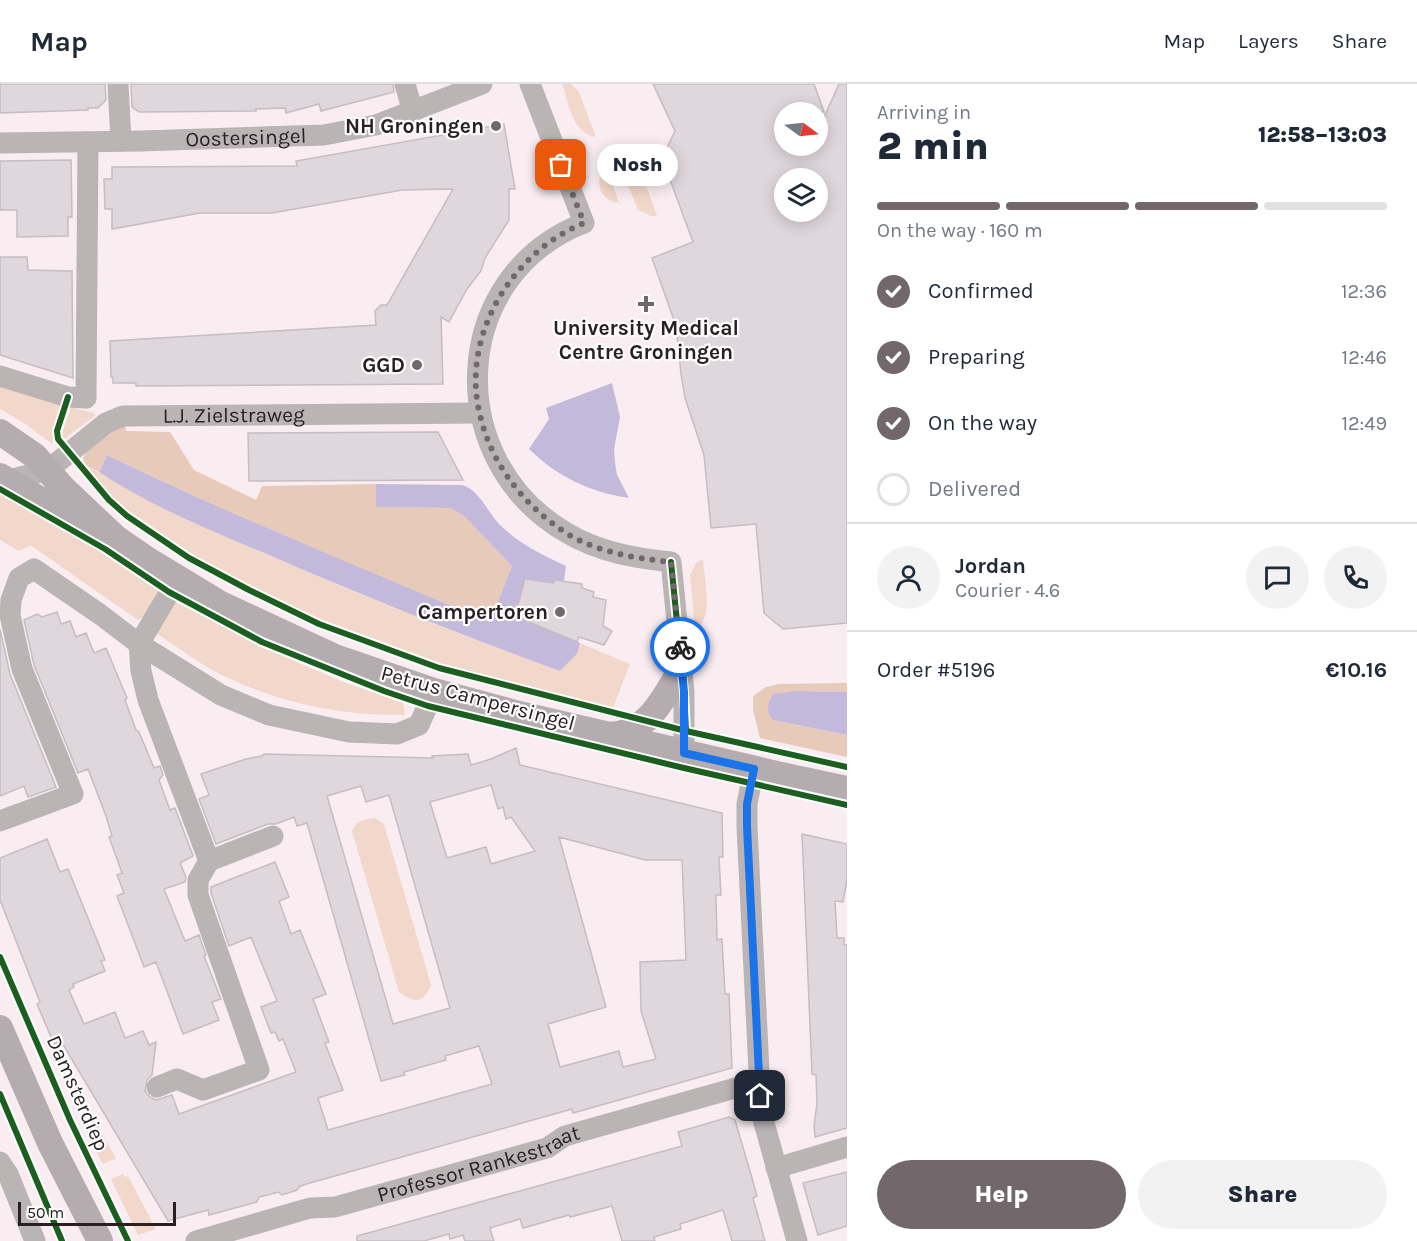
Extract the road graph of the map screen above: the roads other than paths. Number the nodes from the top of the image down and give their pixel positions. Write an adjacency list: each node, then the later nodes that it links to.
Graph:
1 (118, 84): 6 (street)
2 (405, 84): 5 (street)
3 (482, 84): 5 (street, Oostersingel)
4 (530, 84): 11 (street)
5 (413, 112): 6 (street, Oostersingel)
6 (121, 141): 7 (street, Oostersingel)
7 (88, 142): 8 (street, Oostersingel); 10 (street)
8 (0, 143)
9 (0, 376): 10 (street)
10 (86, 398): 12 (street)
11 (479, 413): 12 (street, L.J. Zielstraweg); 19 (street)
12 (114, 418): 14 (street)
13 (0, 432): 14 (main road, Petrus Campersingel)
14 (48, 470): 15 (street); 16 (main road, Petrus Campersingel)
15 (4, 478): 16 (main road, Petrus Campersingel)
16 (116, 538): 17 (main road, Petrus Campersingel)
17 (178, 579): 18 (street); 20 (main road, Petrus Campersingel)
18 (139, 644): 20 (street, Petrus Campersingel); 25 (street, Petrus Campersingel); 27 (street)
19 (682, 668): 21 (main road); 22 (street)
20 (434, 691): 21 (main road, Petrus Campersingel)
21 (608, 735): 22 (main road, Petrus Campersingel)
22 (684, 753): 23 (main road, Petrus Campersingel)
23 (754, 769): 24 (main road, Petrus Campersingel); 30 (street)
24 (847, 789)
25 (0, 821)
26 (273, 836): 27 (street)
27 (209, 861): 31 (street)
28 (0, 1028): 37 (main road)
29 (0, 1063): 36 (main road)
30 (760, 1081): 34 (street); 38 (street, Professor Rankestraat)
31 (157, 1087)
32 (847, 1147): 34 (street)
33 (0, 1162): 35 (street)
34 (776, 1168): 39 (street)
35 (35, 1241)
36 (80, 1241)
37 (100, 1241)
38 (196, 1241)
39 (797, 1241)

